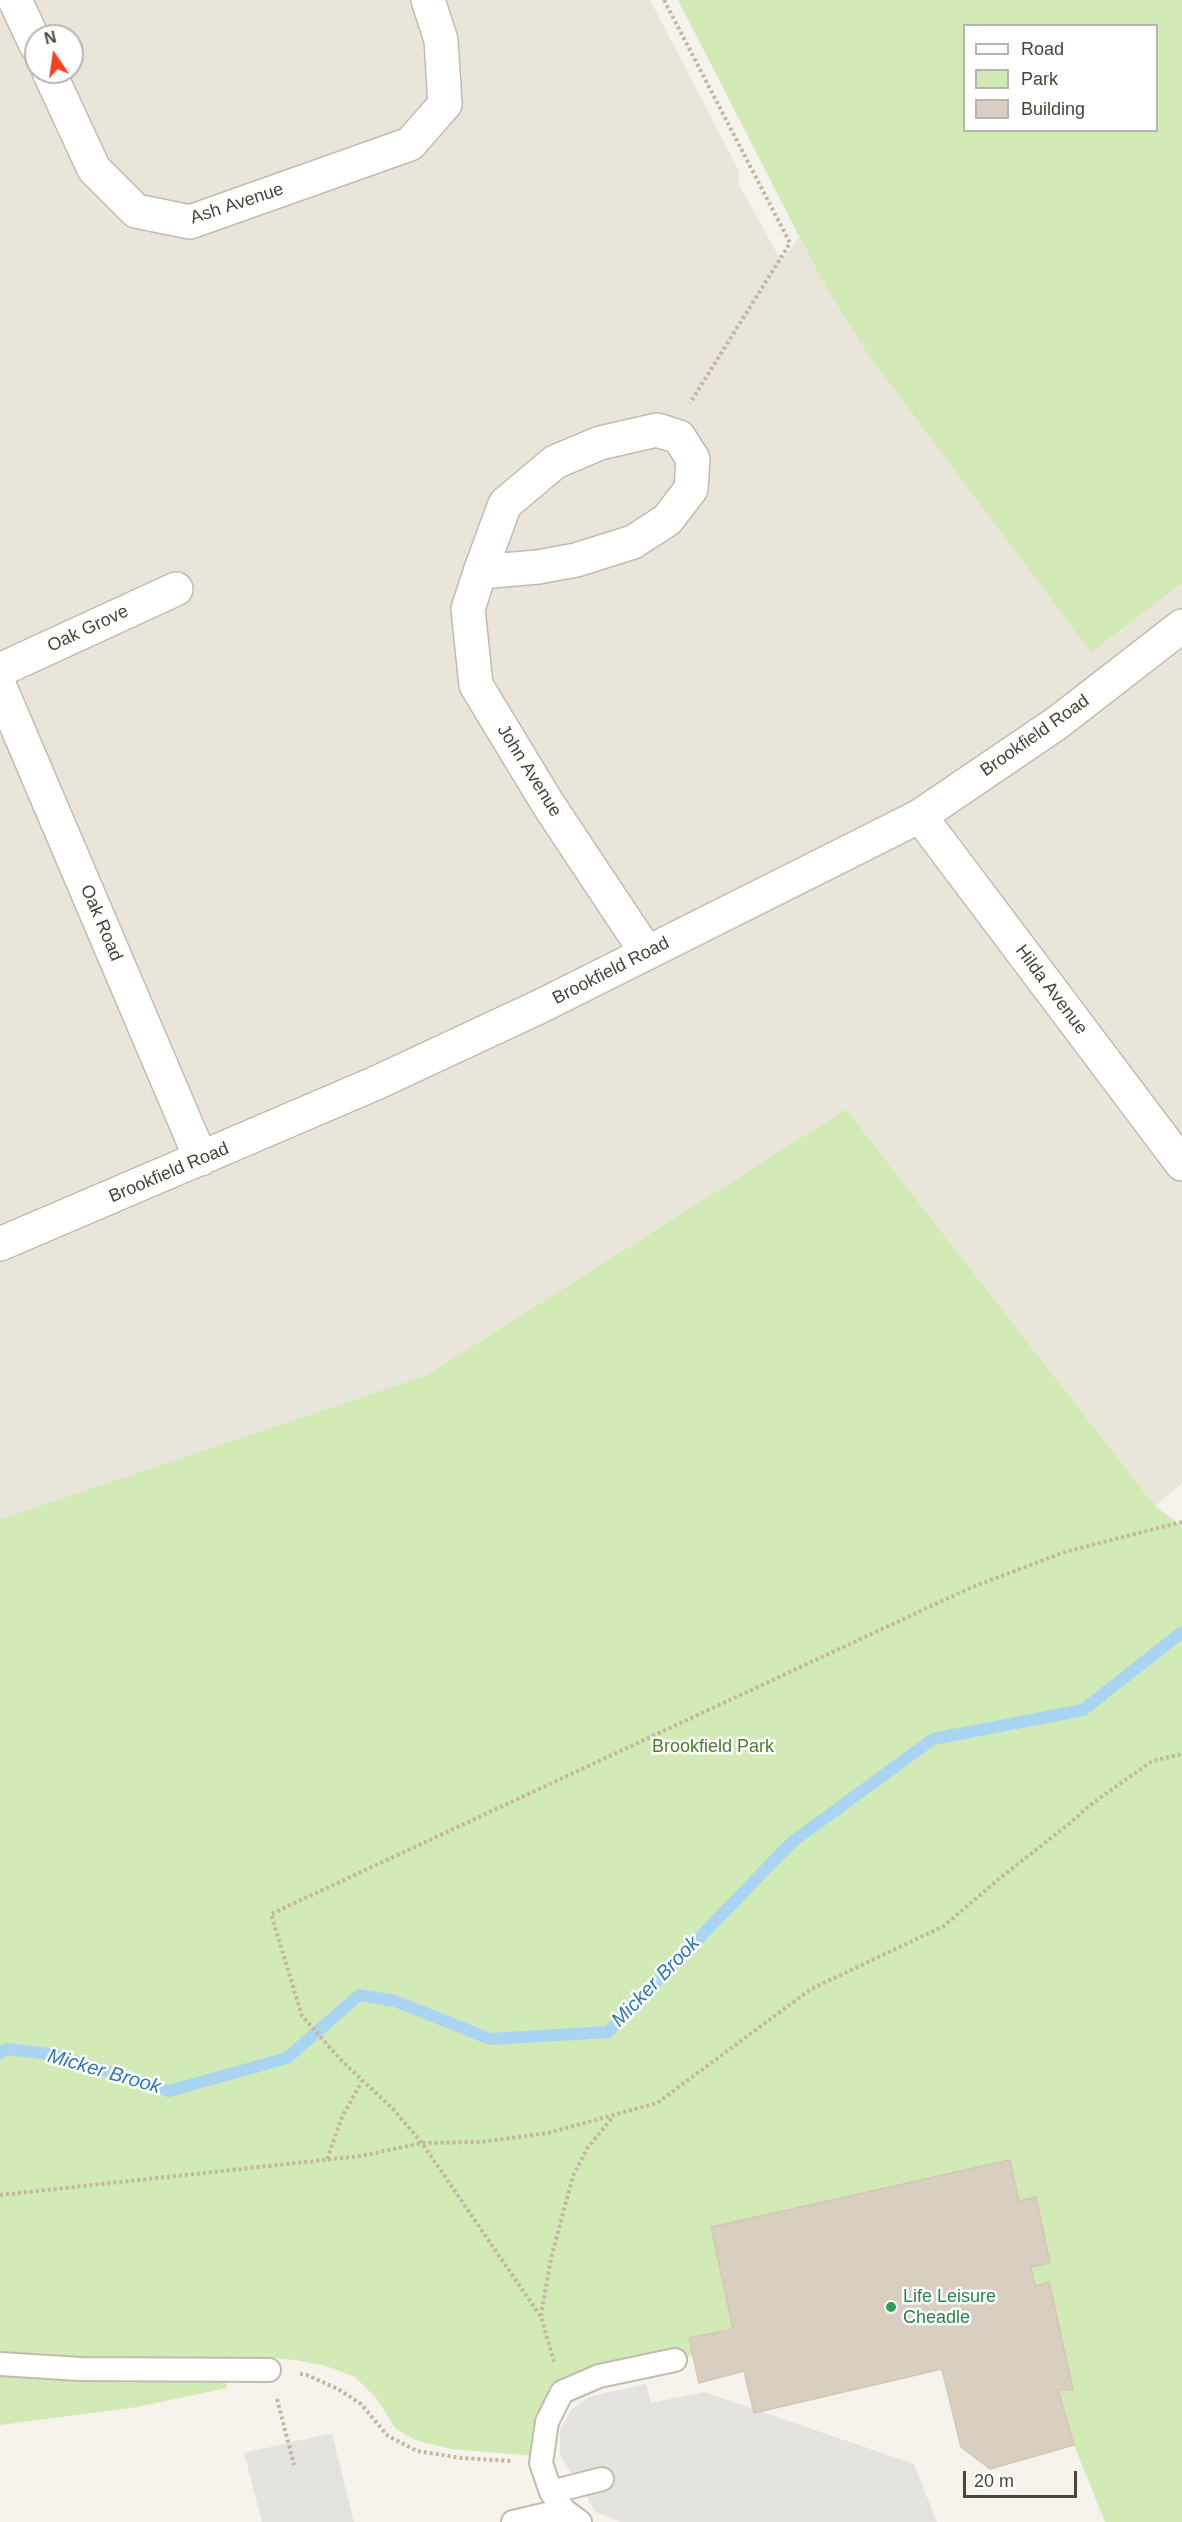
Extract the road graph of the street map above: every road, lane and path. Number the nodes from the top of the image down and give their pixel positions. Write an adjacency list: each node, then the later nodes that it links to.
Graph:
1 (15, 0): 4 (street)
2 (428, 0): 5 (street, Ash Avenue)
3 (664, 0): 6 (path)
4 (26, 24)
5 (55, 84)
6 (670, 434): 7 (street, John Avenue); 7 (street)
7 (480, 572): 13 (street, John Avenue)
8 (176, 589): 10 (street, Oak Grove)
9 (1182, 626): 12 (street, Brookfield Road)
10 (0, 670)
11 (0, 687): 14 (street, Oak Road)
12 (920, 816): 13 (street, Brookfield Road); 15 (street, Hilda Avenue)
13 (647, 953): 14 (street, Brookfield Road)
14 (201, 1160): 16 (street, Brookfield Road)
15 (1182, 1164)
16 (0, 1244)
17 (1182, 1522): 19 (path)
18 (1182, 1754): 20 (path)
19 (362, 2081): 21 (path); 22 (path)
20 (613, 2117): 21 (path); 24 (path)
21 (422, 2143): 22 (path); 24 (path)
22 (327, 2159): 23 (path)
23 (0, 2195)
24 (541, 2317): 28 (path)
25 (675, 2360): 28 (lane)
26 (0, 2364): 27 (lane)
27 (269, 2370): 29 (path); 30 (path)
28 (562, 2391): 29 (lane)
29 (541, 2463): 32 (lane)
30 (294, 2465)
31 (602, 2479): 32 (lane)
32 (565, 2508): 33 (lane)
33 (513, 2522)

